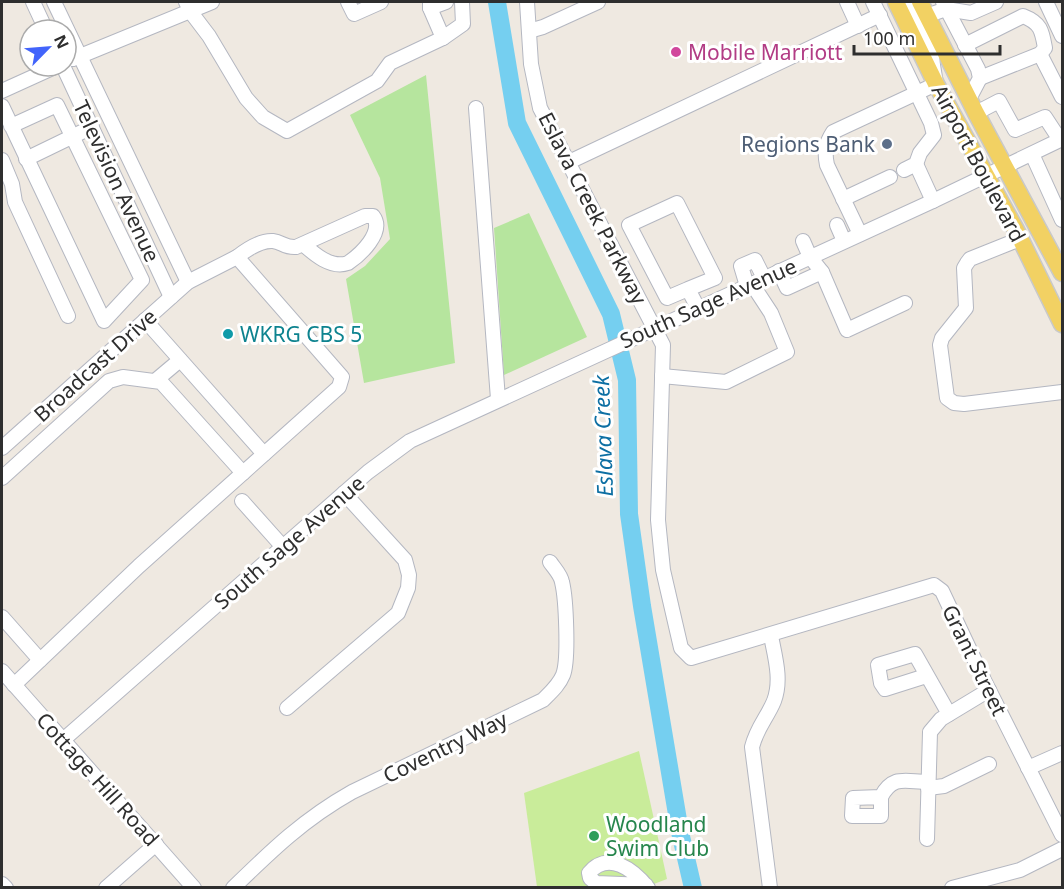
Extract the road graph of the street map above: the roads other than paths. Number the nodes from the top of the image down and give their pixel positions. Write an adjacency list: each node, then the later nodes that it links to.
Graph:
1 (33, 2): 21 (street)
2 (54, 2): 28 (street, Television Avenue)
3 (213, 2): 18 (street)
4 (348, 2): 5 (street)
5 (381, 2)
6 (446, 2): 16 (street)
7 (462, 2): 25 (street)
8 (527, 2): 23 (street, Eslava Creek Parkway)
9 (598, 2): 23 (street)
10 (847, 2): 22 (street)
11 (873, 2): 20 (street)
12 (896, 2): 32 (main road, Airport Boulevard)
13 (908, 2): 19 (street)
14 (996, 2): 17 (street)
15 (1046, 2): 24 (street)
16 (430, 5): 25 (street)
17 (944, 5): 19 (street); 26 (street)
18 (188, 6): 25 (street); 28 (street)
19 (921, 12): 32 (street); 37 (main road, Airport Boulevard)
20 (880, 15): 22 (street); 34 (street)
21 (40, 18)
22 (858, 26): 46 (street)
23 (529, 31): 46 (street, Eslava Creek Parkway)
24 (1062, 36)
25 (442, 38)
26 (965, 45): 27 (street); 31 (street)
27 (1040, 54): 31 (street); 35 (street)
28 (80, 56): 50 (street, Television Avenue)
29 (31, 78): 33 (street)
30 (69, 78): 40 (street, Television Avenue)
31 (980, 78): 37 (street)
32 (936, 84): 34 (street); 48 (main road, Airport Boulevard)
33 (2, 91)
34 (917, 94): 51 (street); 52 (street)
35 (1062, 97)
36 (2, 106): 39 (street)
37 (972, 106): 42 (street); 47 (main road, Airport Boulevard)
38 (476, 108): 84 (street)
39 (11, 126): 41 (street); 44 (street)
40 (92, 127): 41 (street); 53 (street, Television Avenue)
41 (72, 136): 44 (street); 44 (street)
42 (1061, 140): 43 (street, South Sage Avenue)
43 (1032, 154): 47 (street, South Sage Avenue); 54 (street)
44 (26, 159)
45 (2, 160): 74 (street)
46 (569, 162): 58 (street, Eslava Creek Parkway)
47 (1004, 167): 48 (street, South Sage Avenue); 67 (main road, Airport Boulevard)
48 (985, 176): 52 (street, South Sage Avenue); 59 (main road, Airport Boulevard)
49 (890, 177): 51 (street)
50 (146, 195): 53 (street); 68 (street, Television Avenue)
51 (843, 199): 57 (street)
52 (933, 201): 57 (street, South Sage Avenue)
53 (128, 204): 71 (street, Television Avenue)
54 (1062, 220)
55 (629, 225): 58 (street); 70 (street); 70 (street)
56 (837, 225): 61 (street)
57 (860, 234): 61 (street, South Sage Avenue)
58 (607, 235): 77 (street, Eslava Creek Parkway)
59 (1020, 239): 76 (main road, Airport Boulevard); 83 (street)
60 (803, 241): 64 (street)
61 (844, 241): 64 (street, South Sage Avenue)
62 (303, 244): 62 (street); 63 (street, Broadcast Drive)
63 (237, 257): 68 (street, Broadcast Drive); 86 (street)
64 (810, 257): 65 (street, South Sage Avenue); 66 (street)
65 (779, 271): 66 (street); 69 (street, South Sage Avenue)
66 (822, 272): 72 (street)
67 (1062, 273)
68 (188, 282): 71 (street, Broadcast Drive)
69 (754, 283): 73 (street, South Sage Avenue); 80 (street)
70 (688, 289): 73 (street)
71 (171, 297): 75 (street, Broadcast Drive)
72 (905, 303)
73 (698, 308): 77 (street, South Sage Avenue)
74 (68, 316)
75 (145, 320): 78 (street, Broadcast Drive); 79 (street)
76 (1062, 324)
77 (654, 328): 80 (street, Eslava Creek Parkway); 84 (street, South Sage Avenue)
78 (102, 359): 81 (street); 85 (street, Broadcast Drive)
79 (180, 360): 82 (street); 86 (street)
80 (662, 376): 95 (street, Eslava Creek Parkway)
81 (117, 378): 82 (street); 88 (street)
82 (155, 381): 87 (street)
83 (1062, 392)
84 (498, 399): 89 (street, South Sage Avenue)
85 (2, 448)
86 (264, 454): 87 (street)
87 (243, 473): 96 (street)
88 (2, 478)
89 (344, 493): 91 (street, South Sage Avenue); 101 (street)
90 (242, 501): 91 (street)
91 (283, 547): 103 (street, South Sage Avenue)
92 (550, 562): 117 (street, Coventry Way)
93 (2, 617): 96 (street)
94 (771, 636): 95 (street, Grant Street); 100 (street, Grant Street); 118 (street)
95 (691, 658)
96 (40, 660): 99 (street)
97 (2, 671): 99 (street, Cottage Hill Road)
98 (926, 676): 102 (street)
99 (14, 685): 103 (street, Cottage Hill Road)
100 (989, 690): 102 (street); 106 (street, Grant Street)
101 (287, 708)
102 (949, 714): 107 (street)
103 (63, 740): 111 (street, Cottage Hill Road)
104 (1062, 753): 106 (street)
105 (989, 764): 107 (street)
106 (1029, 768): 109 (street, Grant Street)
107 (928, 785): 108 (street); 110 (street)
108 (881, 796)
109 (1062, 836)
110 (927, 839)
111 (156, 844): 115 (street); 116 (street, Cottage Hill Road)
112 (1062, 849): 119 (street)
113 (2, 884): 114 (street)
114 (6, 888)
115 (106, 888)
116 (194, 888)
117 (233, 888)
118 (770, 888)
119 (952, 888)

